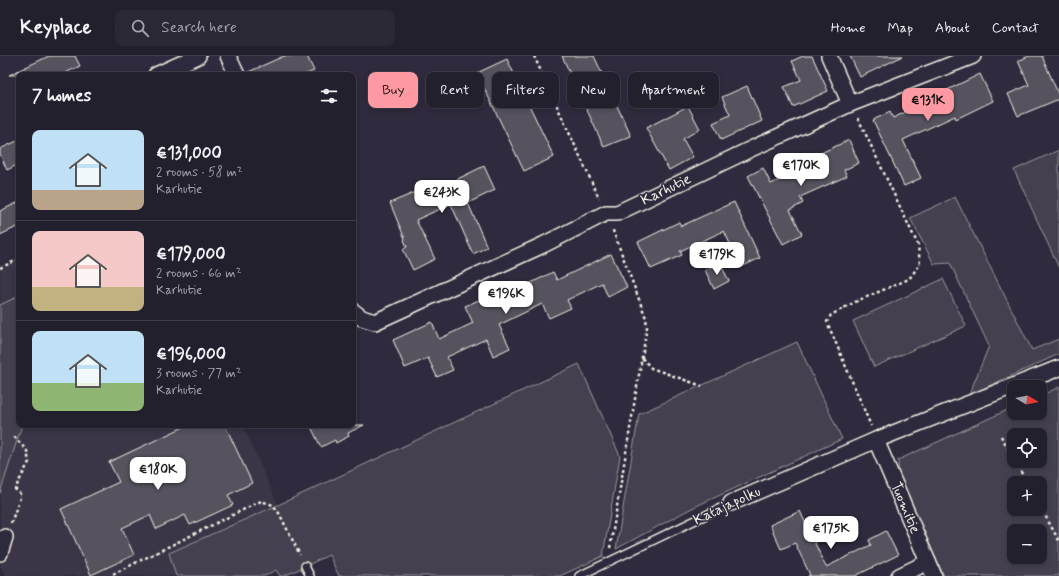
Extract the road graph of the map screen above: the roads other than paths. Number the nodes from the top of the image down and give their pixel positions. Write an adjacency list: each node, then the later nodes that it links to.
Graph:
1 (198, 56): 5 (street)
2 (228, 56): 6 (street)
3 (829, 56): 7 (street)
4 (973, 56): 7 (street, Karhutie)
5 (163, 72)
6 (236, 72)
7 (850, 104): 8 (street, Karhutie)
8 (357, 315)
9 (1059, 368): 10 (street, Katajapolku)
10 (876, 440): 11 (street, Katajapolku); 14 (street, Tuomitie)
11 (731, 503): 17 (lane, Katajapolku)
12 (6, 537): 13 (street)
13 (0, 553)
14 (928, 562): 18 (street); 19 (street, Tuomitie)
15 (305, 566): 16 (lane)
16 (310, 576)
17 (578, 576)
18 (899, 576)
19 (934, 576)

